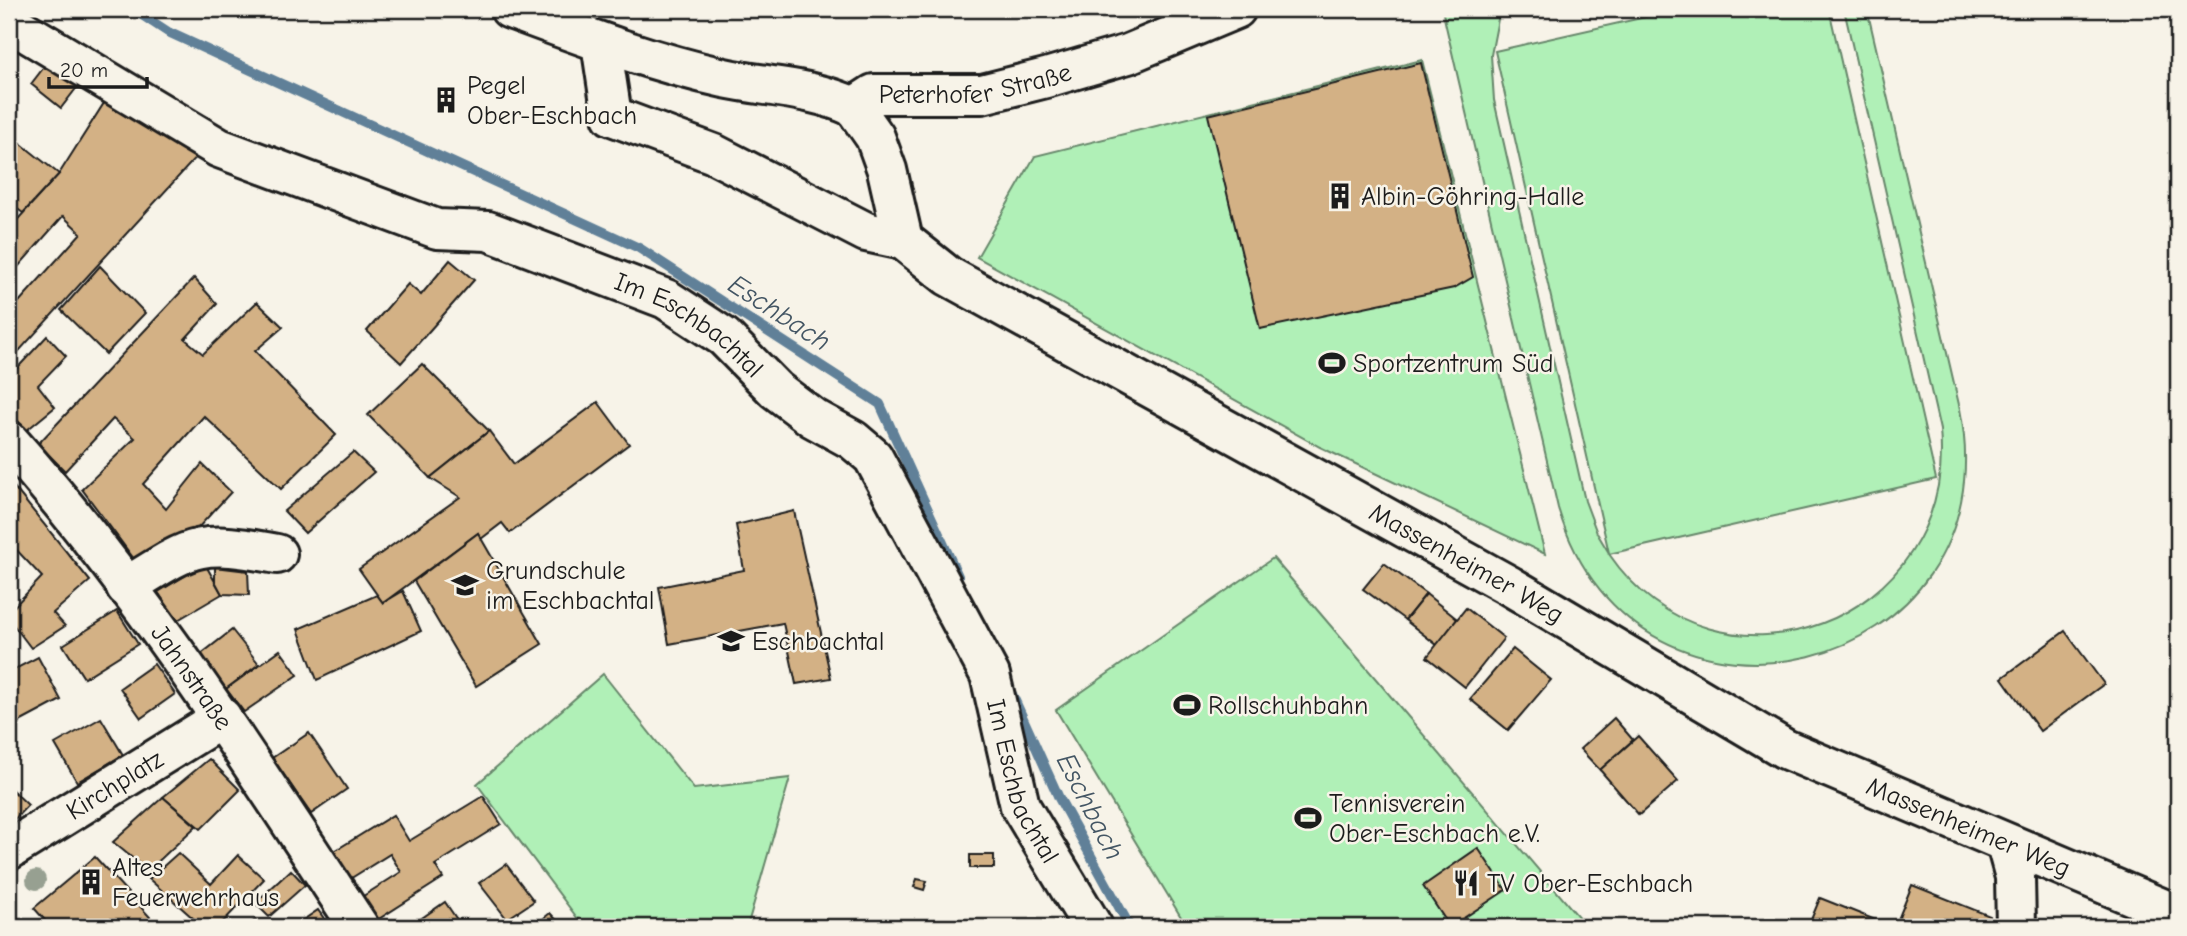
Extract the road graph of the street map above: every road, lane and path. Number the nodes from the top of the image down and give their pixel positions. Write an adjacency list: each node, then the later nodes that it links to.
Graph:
1 (510, 9): 4 (street, Peterhofer Straße)
2 (1236, 9): 5 (street, Peterhofer Straße)
3 (9, 22): 15 (street, Im Eschbachtal)
4 (601, 43): 5 (street, Peterhofer Straße); 6 (street)
5 (854, 107): 6 (street)
6 (903, 240): 11 (street, Massenheimer Weg)
7 (9, 441): 9 (street, Jahnstraße)
8 (277, 554): 9 (street)
9 (125, 587): 10 (street, Jahnstraße)
10 (222, 718): 12 (street, Kirchplatz); 14 (street, Jahnstraße)
11 (2006, 844): 13 (street, Massenheimer Weg); 16 (street)
12 (9, 850)
13 (2178, 915)
14 (359, 927)
15 (1093, 927)
16 (2016, 927)

